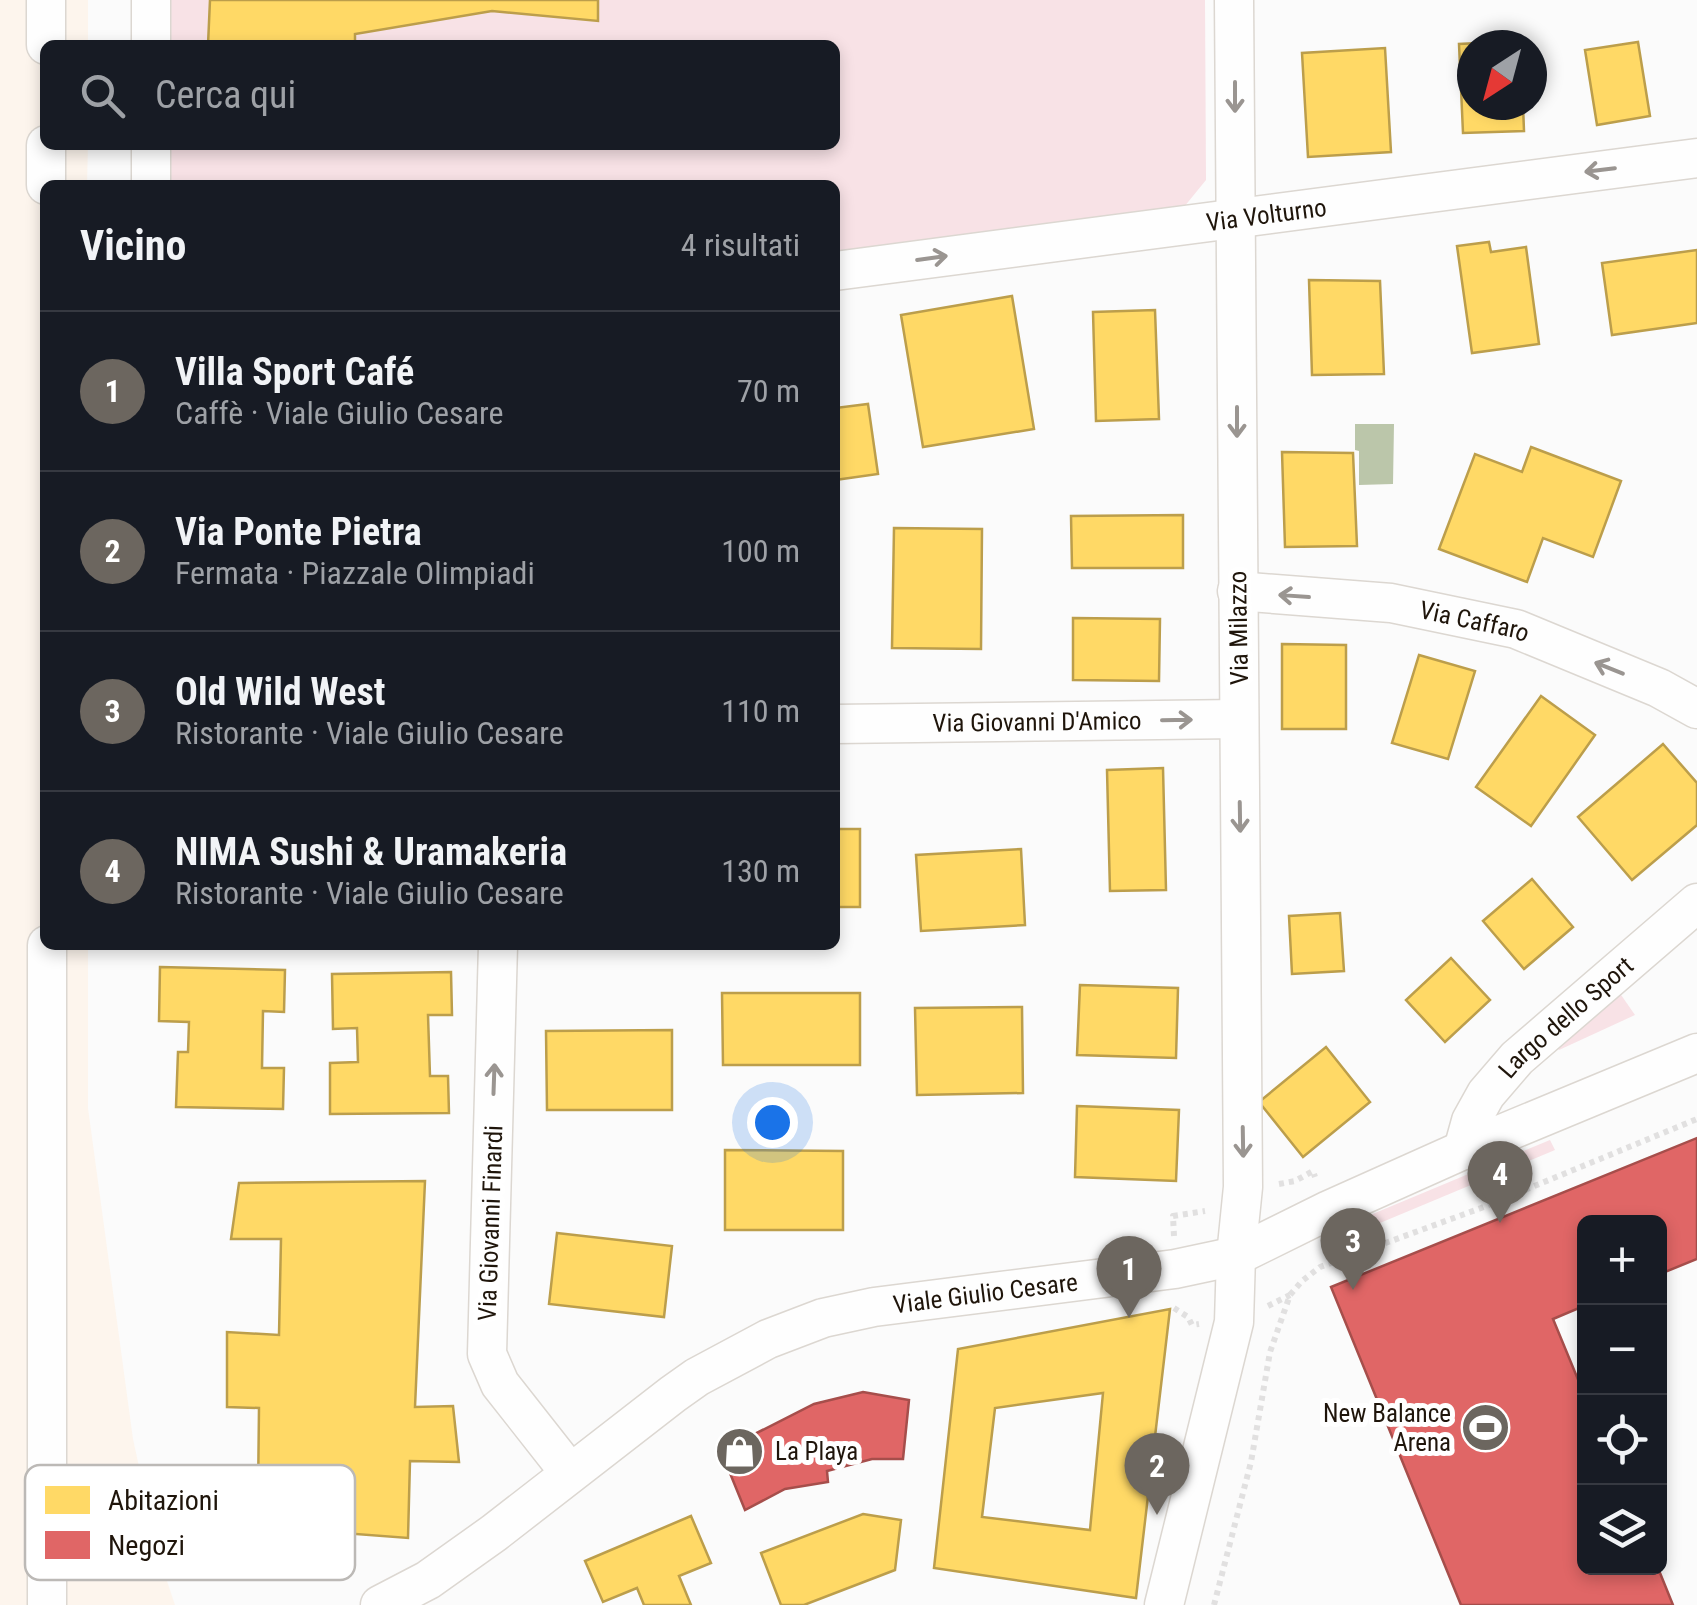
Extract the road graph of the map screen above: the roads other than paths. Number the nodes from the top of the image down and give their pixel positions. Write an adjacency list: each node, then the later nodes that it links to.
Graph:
1 (46, 0): 4 (street)
2 (152, 0): 5 (street)
3 (1234, 0): 11 (street, Via Milazzo, one-way to 11)
4 (46, 40)
5 (151, 40)
6 (46, 150): 9 (street)
7 (151, 150): 10 (street)
8 (1697, 158): 11 (street, Via Volturno, one-way to 11)
9 (46, 180)
10 (151, 180)
11 (1236, 217): 12 (street, Via Volturno, one-way to 11); 13 (street, Via Milazzo, one-way to 13)
12 (840, 270)
13 (1238, 592): 14 (street, Via Caffaro, one-way to 13); 15 (street, Via Milazzo)
14 (1697, 708)
15 (1239, 719): 16 (street, Via Giovanni D'Amico, one-way to 15); 22 (street, Via Milazzo, one-way to 22)
16 (840, 724)
17 (1697, 902): 21 (street, Largo dello Sport)
18 (47, 950): 23 (street)
19 (498, 950): 24 (street, Via Giovanni Finardi, one-way to 19)
20 (1697, 1053): 21 (street, Viale Giulio Cesare)
21 (1463, 1150): 22 (street, Viale Giulio Cesare)
22 (1236, 1256): 24 (street, Viale Giulio Cesare); 26 (street, Via Milazzo)
23 (47, 1465)
24 (570, 1474): 25 (street, Viale Giulio Cesare)
25 (380, 1605)
26 (1164, 1605)

